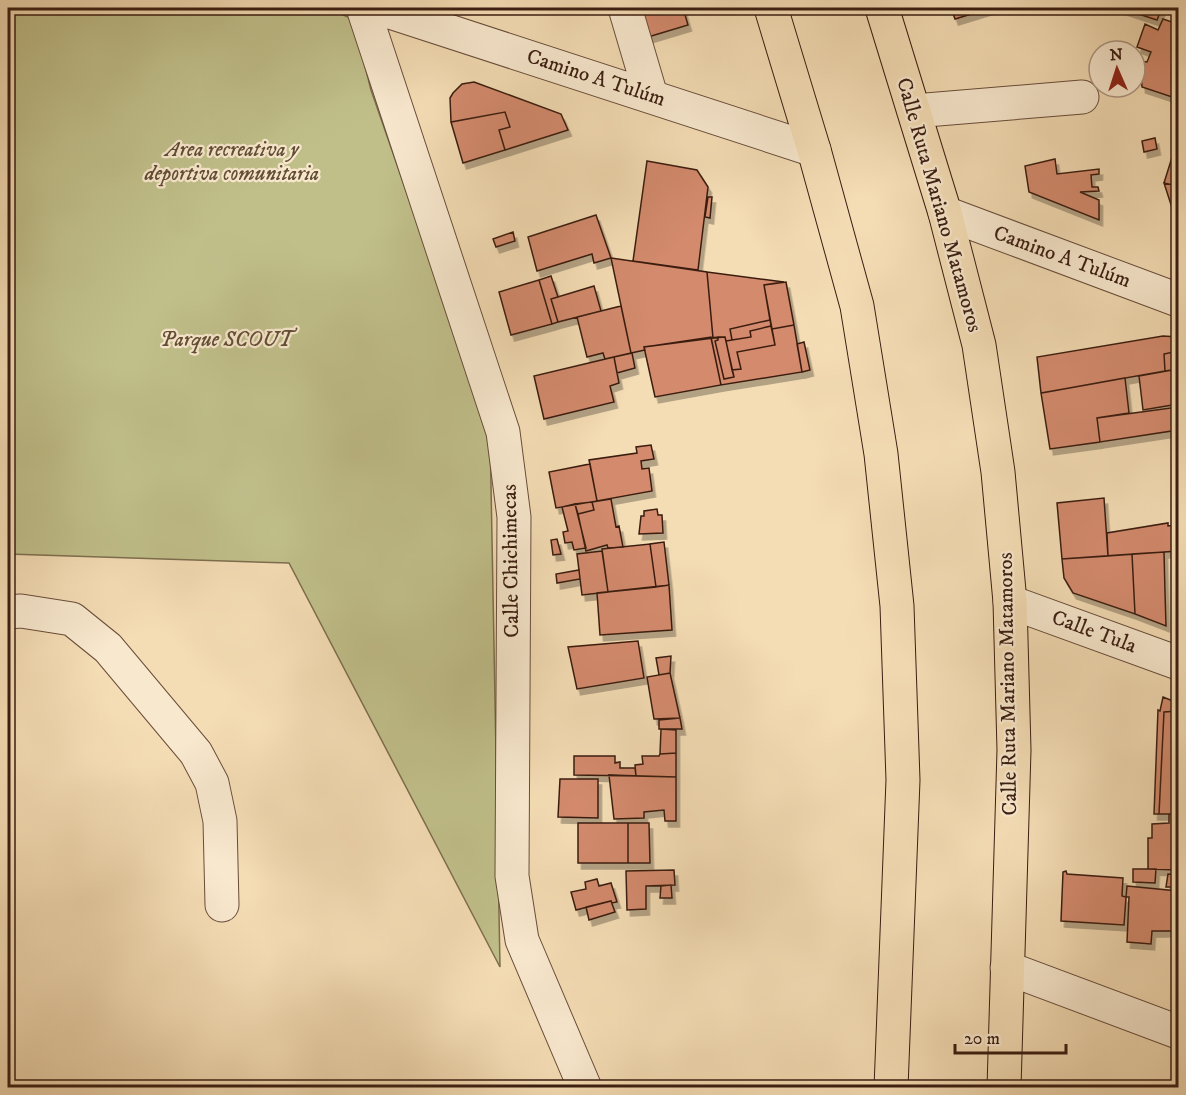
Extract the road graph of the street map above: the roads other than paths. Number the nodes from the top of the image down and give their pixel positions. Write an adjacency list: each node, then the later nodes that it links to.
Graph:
1 (363, 8): 19 (street, Calle Chichimecas)
2 (378, 8): 6 (street, Camino A Tulúm)
3 (625, 8): 7 (street)
4 (771, 8): 10 (main road)
5 (882, 8): 9 (main road, Calle Ruta Mariano Matamoros)
6 (435, 16): 7 (street, Camino A Tulúm)
7 (651, 96): 10 (street, Camino A Tulúm)
8 (1082, 97): 9 (street)
9 (914, 111): 11 (main road, Calle Ruta Mariano Matamoros)
10 (814, 150): 20 (main road)
11 (945, 213): 12 (street, Camino A Tulúm); 13 (main road, Calle Ruta Mariano Matamoros)
12 (1179, 300)
13 (1010, 602): 15 (street, Calle Tula); 17 (main road, Calle Ruta Mariano Matamoros)
14 (8, 612): 16 (street)
15 (1179, 663)
16 (222, 904)
17 (1007, 968): 18 (street); 21 (main road, Calle Ruta Mariano Matamoros)
18 (1179, 1032)
19 (585, 1088)
20 (891, 1088)
21 (1004, 1088)

